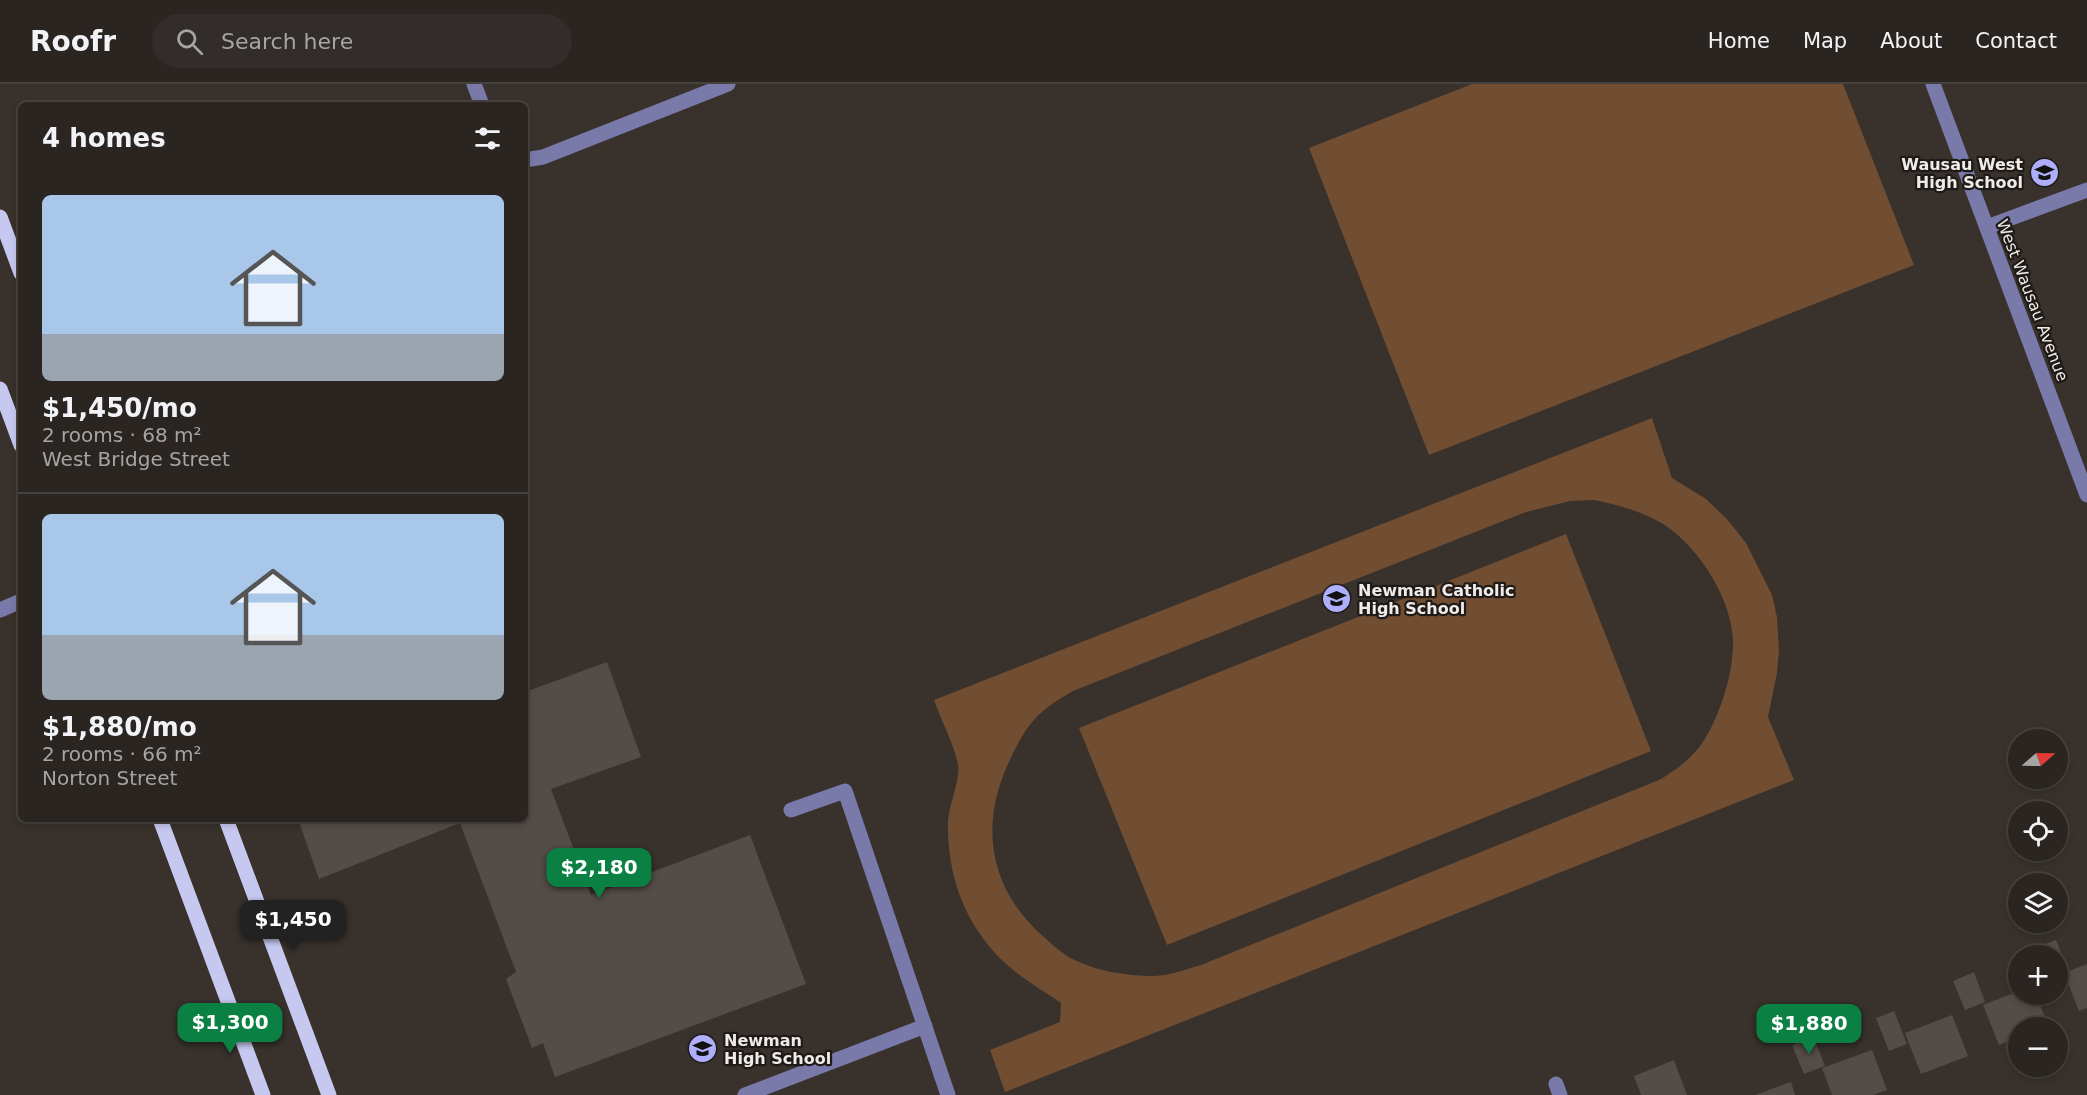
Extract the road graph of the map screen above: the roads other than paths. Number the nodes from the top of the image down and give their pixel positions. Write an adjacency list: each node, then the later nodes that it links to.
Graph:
1 (474, 84): 4 (street)
2 (728, 84): 5 (street)
3 (1933, 84): 8 (street, West Wausau Avenue)
4 (481, 102)
5 (528, 160)
6 (2087, 190): 8 (street)
7 (0, 217): 9 (main road)
8 (1987, 227): 12 (street, West Wausau Avenue)
9 (18, 265)
10 (0, 389): 11 (main road)
11 (18, 437)
12 (2087, 495)
13 (18, 602): 14 (street)
14 (0, 610)
15 (791, 810): 18 (street)
16 (161, 822): 20 (main road)
17 (227, 822): 21 (main road)
18 (925, 1026): 19 (street); 22 (street)
19 (942, 1093)
20 (262, 1095)
21 (328, 1095)
22 (745, 1095)

